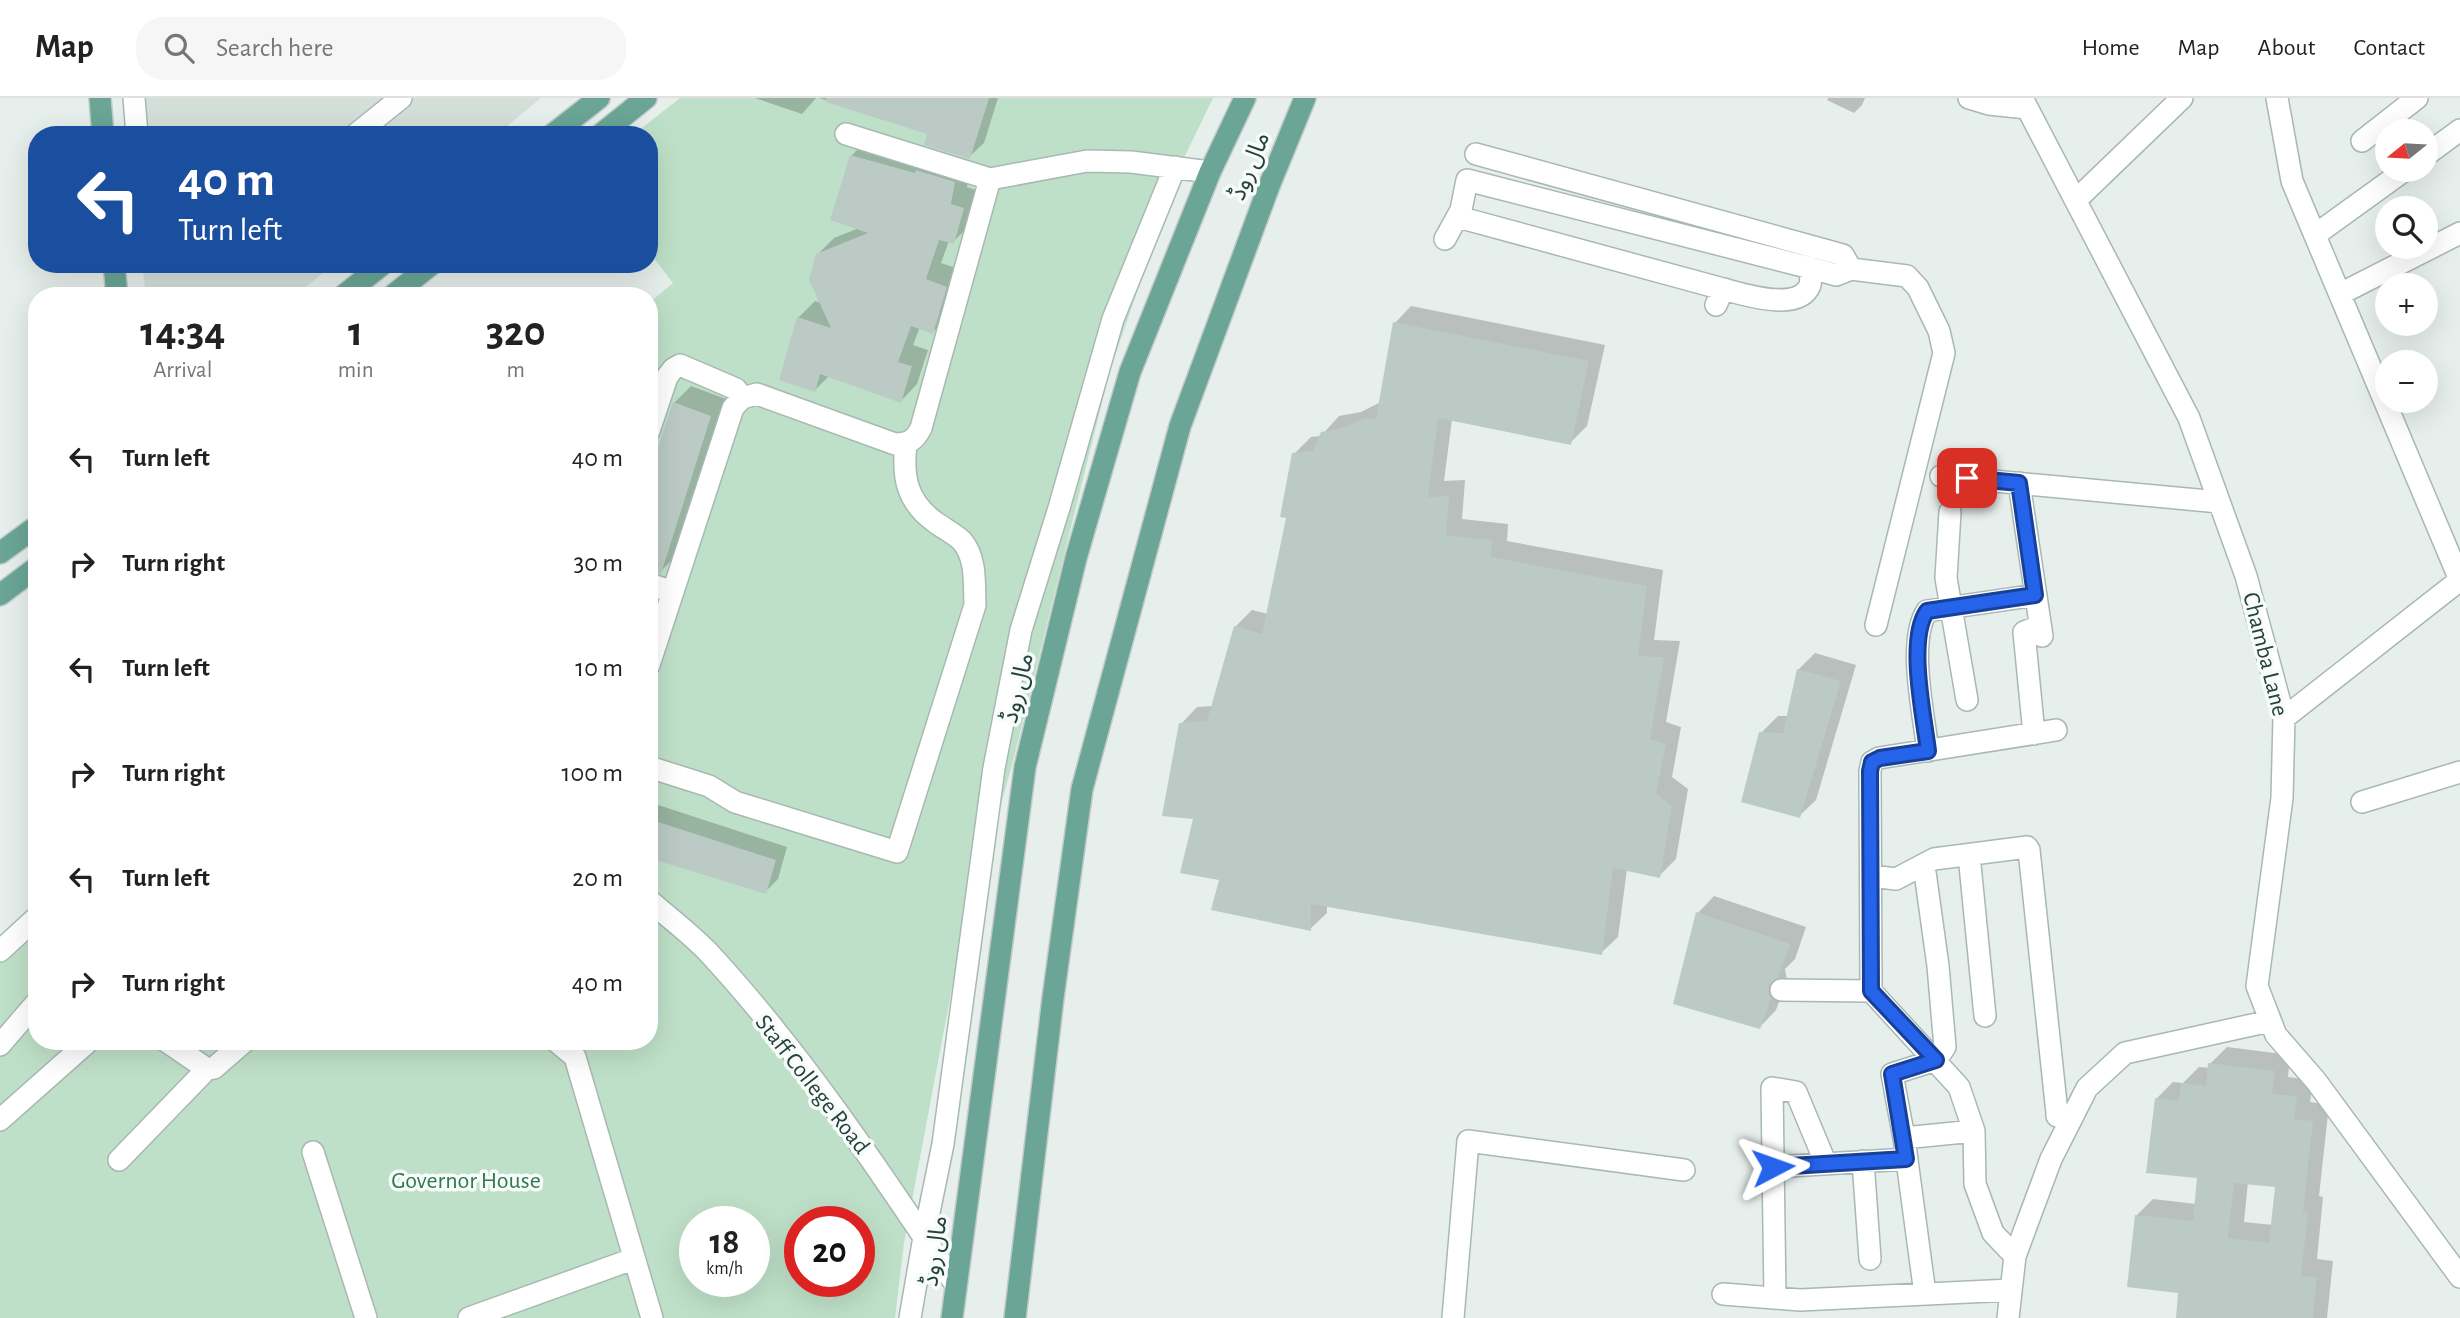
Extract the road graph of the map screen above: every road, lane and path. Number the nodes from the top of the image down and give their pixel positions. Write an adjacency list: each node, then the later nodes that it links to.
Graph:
1 (100, 98): 13 (main road)
2 (134, 98): 14 (street)
3 (401, 98): 15 (street)
4 (600, 98): 16 (main road)
5 (646, 98): 17 (main road)
6 (1245, 98): 24 (main road, مال روڈ)
7 (1305, 98): 109 (main road, مال روڈ)
8 (1969, 98): 12 (street)
9 (2182, 98): 27 (street)
10 (2277, 98): 30 (street)
11 (2417, 98): 20 (street)
12 (2025, 103): 27 (street, Chamba Lane)
13 (102, 126)
14 (136, 126)
15 (366, 126)
16 (564, 126)
17 (611, 126)
18 (2460, 130): 21 (street)
19 (846, 134): 25 (street)
20 (2362, 141)
21 (2438, 146)
22 (1476, 154): 33 (street)
23 (1175, 167): 24 (street); 25 (street); 93 (street)
24 (1210, 172): 98 (main road, مال روڈ)
25 (990, 179): 41 (street)
26 (2388, 182): 30 (street)
27 (2076, 200): 44 (street, Chamba Lane)
28 (1458, 217): 31 (street); 32 (street); 32 (street)
29 (2460, 233): 38 (street)
30 (2315, 235): 38 (street)
31 (1445, 239)
32 (1811, 268): 33 (street)
33 (1851, 269): 55 (street)
34 (371, 273): 36 (main road)
35 (421, 273): 37 (main road)
36 (354, 287)
37 (403, 287)
38 (2340, 294): 49 (street)
39 (743, 398): 40 (street); 41 (street); 51 (street)
40 (658, 404)
41 (906, 444): 62 (street)
42 (1941, 476): 43 (street)
43 (2019, 483): 44 (street); 52 (street)
44 (2219, 502): 58 (street, Chamba Lane)
45 (1950, 512): 54 (street)
46 (28, 533): 47 (main road)
47 (0, 553)
48 (28, 574): 53 (main road)
49 (2460, 580): 58 (street)
50 (658, 587): 51 (street)
51 (673, 592): 56 (street)
52 (2035, 595): 54 (street); 60 (street)
53 (0, 596)
54 (1952, 607): 57 (street); 61 (street)
55 (1876, 625)
56 (658, 638)
57 (1967, 701)
58 (2284, 718): 75 (street, Chamba Lane)
59 (2056, 730): 60 (street)
60 (2034, 734): 61 (street)
61 (1928, 751): 67 (street)
62 (658, 770)
63 (2460, 772): 64 (street)
64 (2362, 802)
65 (1969, 855): 66 (street); 74 (street); 84 (street)
66 (1924, 865): 67 (street); 81 (street)
67 (1871, 876): 72 (street)
68 (658, 908): 93 (street, Staff College Road)
69 (28, 925): 70 (street)
70 (0, 951)
71 (1781, 990): 72 (street)
72 (1871, 991): 81 (street)
73 (28, 1012): 76 (street)
74 (1985, 1016)
75 (2270, 1021): 84 (street); 97 (street, Chamba Lane)
76 (0, 1045)
77 (79, 1050): 83 (street)
78 (179, 1050): 82 (street)
79 (235, 1050): 82 (street)
80 (567, 1050): 95 (street)
81 (1936, 1060): 85 (street); 86 (street)
82 (206, 1069): 88 (street)
83 (0, 1120)
84 (2071, 1120): 94 (street)
85 (1974, 1130): 86 (street); 94 (street)
86 (1905, 1148): 89 (street); 101 (street)
87 (313, 1152): 104 (street)
88 (118, 1160)
89 (1863, 1161): 90 (street); 96 (street)
90 (1826, 1164): 91 (street); 91 (street)
91 (1773, 1167): 102 (street)
92 (1684, 1170): 110 (street)
93 (924, 1237): 98 (street, Staff College Road); 107 (street)
94 (2015, 1256): 99 (street)
95 (633, 1259): 105 (street); 106 (street)
96 (1870, 1259)
97 (2460, 1277)
98 (956, 1285): 108 (main road, مال روڈ)
99 (2011, 1290): 101 (street); 111 (street)
100 (1723, 1294): 102 (street)
101 (1925, 1294): 103 (street)
102 (1775, 1298): 103 (street)
103 (1859, 1308)
104 (366, 1318)
105 (469, 1318)
106 (652, 1318)
107 (910, 1318)
108 (952, 1318)
109 (1015, 1318)
110 (1454, 1318)
111 (2008, 1318)

